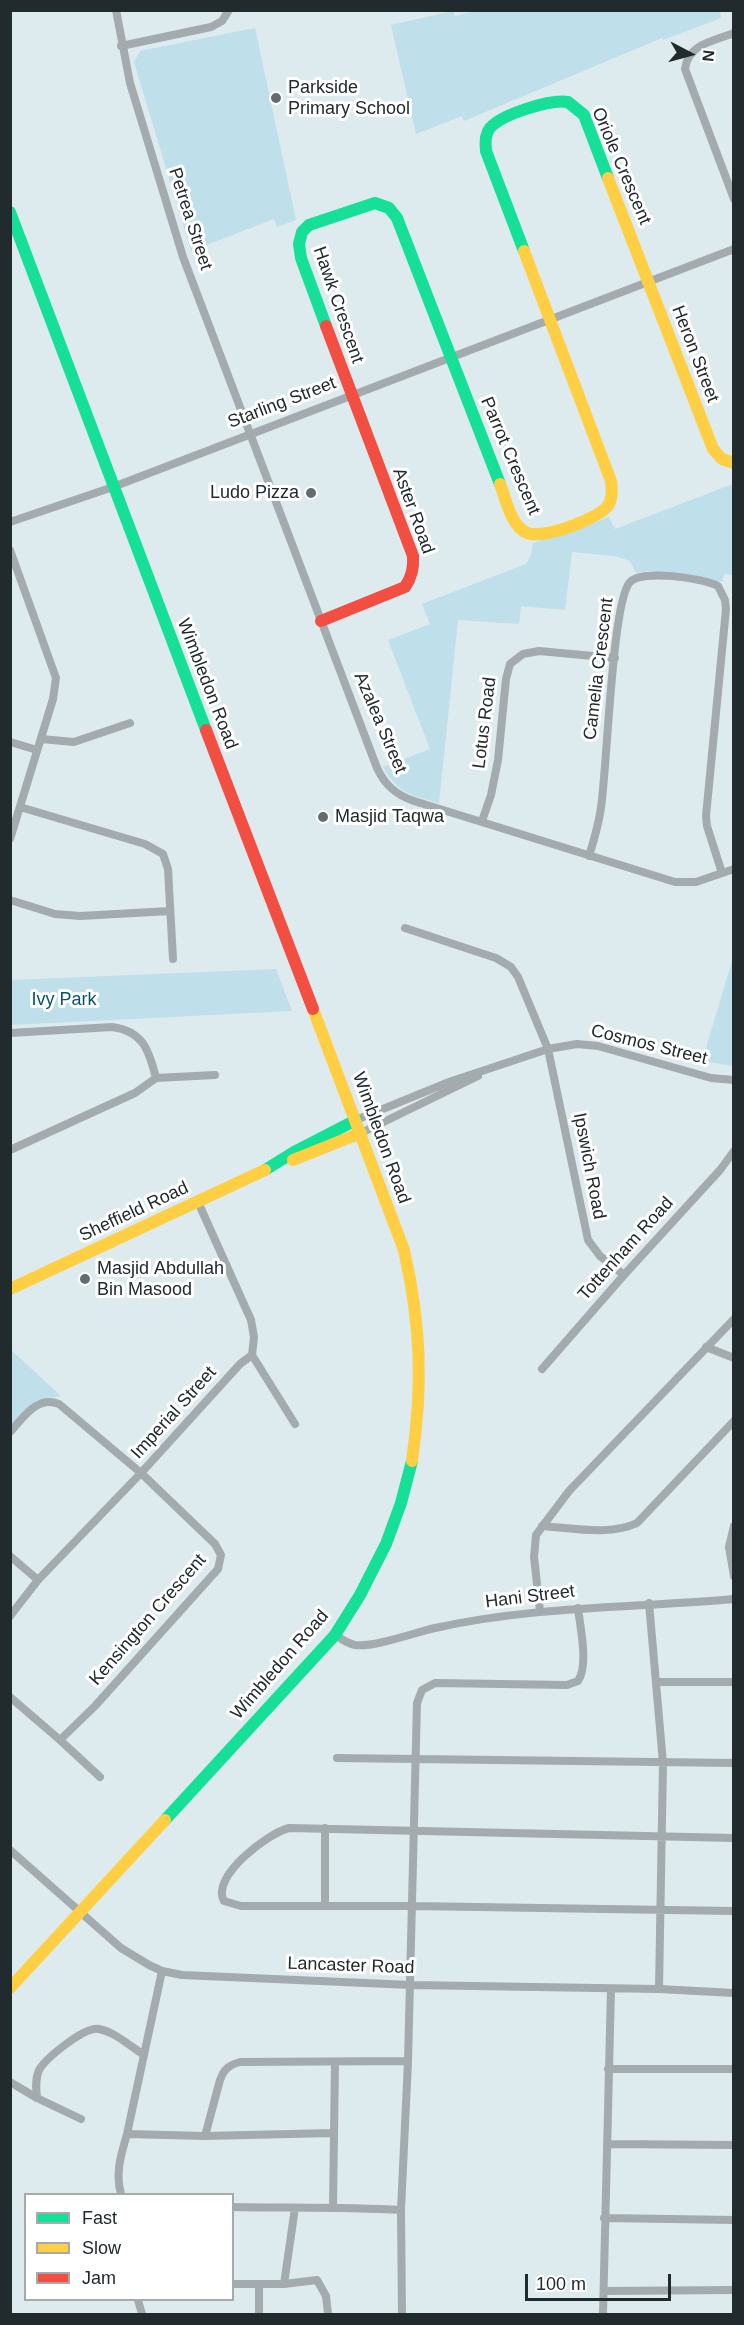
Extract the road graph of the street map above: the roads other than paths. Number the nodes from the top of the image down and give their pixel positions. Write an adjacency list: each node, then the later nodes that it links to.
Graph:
1 (116, 10): 4 (street, Petrea Street)
2 (229, 10): 4 (street)
3 (734, 33): 5 (street)
4 (121, 46): 12 (street, Petrea Street)
5 (734, 199)
6 (10, 212): 14 (street, Wimbledon Road)
7 (734, 249): 8 (street, Starling Street)
8 (648, 282): 9 (street, Starling Street); 9 (street, Oriole Crescent); 13 (street, Heron Street)
9 (550, 320): 10 (street, Starling Street); 10 (street, Parrot Crescent)
10 (450, 357): 11 (street, Starling Street); 11 (street, Hawk Crescent)
11 (351, 395): 12 (street, Starling Street); 17 (street, Aster Road)
12 (250, 433): 14 (street, Starling Street); 17 (street, Azalea Street)
13 (734, 463)
14 (113, 487): 15 (street, Starling Street); 39 (street, Wimbledon Road)
15 (10, 522)
16 (10, 550): 20 (street)
17 (321, 621): 24 (street, Azalea Street)
18 (615, 658): 24 (street, Lotus Road); 26 (street, Camelia Crescent); 28 (street, Camelia Crescent)
19 (130, 723): 20 (street)
20 (41, 739): 22 (street)
21 (10, 742): 22 (street)
22 (37, 750): 23 (street)
23 (20, 807): 25 (street); 30 (street)
24 (482, 821): 26 (street, Azalea Street)
25 (10, 839)
26 (589, 856): 28 (street, Azalea Street)
27 (734, 869): 28 (street, Azalea Street)
28 (722, 873)
29 (10, 900): 30 (street)
30 (170, 911): 32 (street)
31 (405, 928): 34 (street, Ipswich Road)
32 (173, 959)
33 (10, 1033): 37 (street)
34 (548, 1049): 35 (street, Cosmos Street); 38 (street, Cosmos Street); 45 (street, Ipswich Road)
35 (489, 1070): 39 (street, Cosmos Street); 40 (street, Cosmos Street)
36 (214, 1075): 37 (street)
37 (156, 1078): 41 (street)
38 (734, 1080)
39 (356, 1120): 40 (street, Wimbledon Road); 43 (street, Sheffield Road)
40 (362, 1133): 43 (street, Sheffield Road); 66 (street, Wimbledon Road)
41 (10, 1150)
42 (734, 1151): 45 (street, Tottenham Road)
43 (271, 1167): 44 (street, Sheffield Road)
44 (198, 1202): 46 (street, Sheffield Road); 49 (street)
45 (624, 1275): 51 (street, Tottenham Road)
46 (10, 1289)
47 (734, 1319): 48 (street)
48 (706, 1347): 50 (street); 57 (street)
49 (252, 1354): 53 (street); 55 (street, Imperial Street)
50 (734, 1358)
51 (542, 1369)
52 (734, 1421): 57 (street)
53 (295, 1424)
54 (10, 1432): 55 (street)
55 (141, 1473): 60 (street, Imperial Street); 70 (street, Kensington Crescent)
56 (734, 1526): 59 (street)
57 (542, 1527): 64 (street)
58 (10, 1556): 60 (street)
59 (734, 1576)
60 (38, 1580): 65 (street, Imperial Street)
61 (734, 1599): 62 (street, Hani Street)
62 (649, 1603): 63 (street, Hani Street); 67 (street)
63 (578, 1608): 64 (street, Hani Street); 72 (street)
64 (540, 1611): 66 (street, Hani Street)
65 (10, 1616)
66 (335, 1635): 85 (street, Wimbledon Road)
67 (656, 1682): 68 (street); 73 (street)
68 (734, 1682)
69 (10, 1697): 70 (street)
70 (60, 1740): 75 (street)
71 (337, 1758): 72 (street)
72 (415, 1758): 73 (street); 77 (street)
73 (663, 1763): 74 (street); 78 (street)
74 (734, 1764)
75 (100, 1777)
76 (325, 1828): 77 (street); 81 (street); 81 (street)
77 (412, 1832): 78 (street); 82 (street)
78 (663, 1836): 79 (street); 83 (street)
79 (734, 1838)
80 (10, 1850): 85 (street, Lancaster Road)
81 (325, 1906): 82 (street)
82 (412, 1906): 83 (street); 87 (street)
83 (661, 1909): 84 (street); 90 (street)
84 (734, 1911)
85 (79, 1912): 86 (street, Lancaster Road); 88 (street, Wimbledon Road)
86 (162, 1971): 87 (street, Lancaster Road); 92 (street)
87 (411, 1985): 89 (street, Lancaster Road); 93 (street)
88 (10, 1988)
89 (611, 1989): 90 (street, Lancaster Road); 95 (street)
90 (659, 1989): 91 (street, Lancaster Road)
91 (734, 1993)
92 (144, 2055): 98 (street); 101 (street)
93 (408, 2061): 94 (street); 109 (street)
94 (335, 2062): 100 (street); 102 (street)
95 (608, 2069): 96 (street); 103 (street)
96 (734, 2069)
97 (10, 2082): 98 (street)
98 (37, 2098): 99 (street)
99 (81, 2119)
100 (333, 2133): 102 (street); 106 (street)
101 (127, 2134): 102 (street); 105 (street)
102 (205, 2136)
103 (607, 2144): 104 (street); 110 (street)
104 (734, 2145)
105 (121, 2193)
106 (333, 2206): 108 (street); 109 (street)
107 (234, 2207): 108 (street)
108 (295, 2208): 114 (street)
109 (401, 2210): 119 (street)
110 (604, 2217): 111 (street); 116 (street)
111 (734, 2220)
112 (234, 2284): 113 (street)
113 (260, 2284): 114 (street); 117 (street)
114 (284, 2284): 118 (street)
115 (734, 2290): 116 (street)
116 (604, 2291): 120 (street)
117 (259, 2314)
118 (328, 2314)
119 (402, 2314)
120 (603, 2314)

